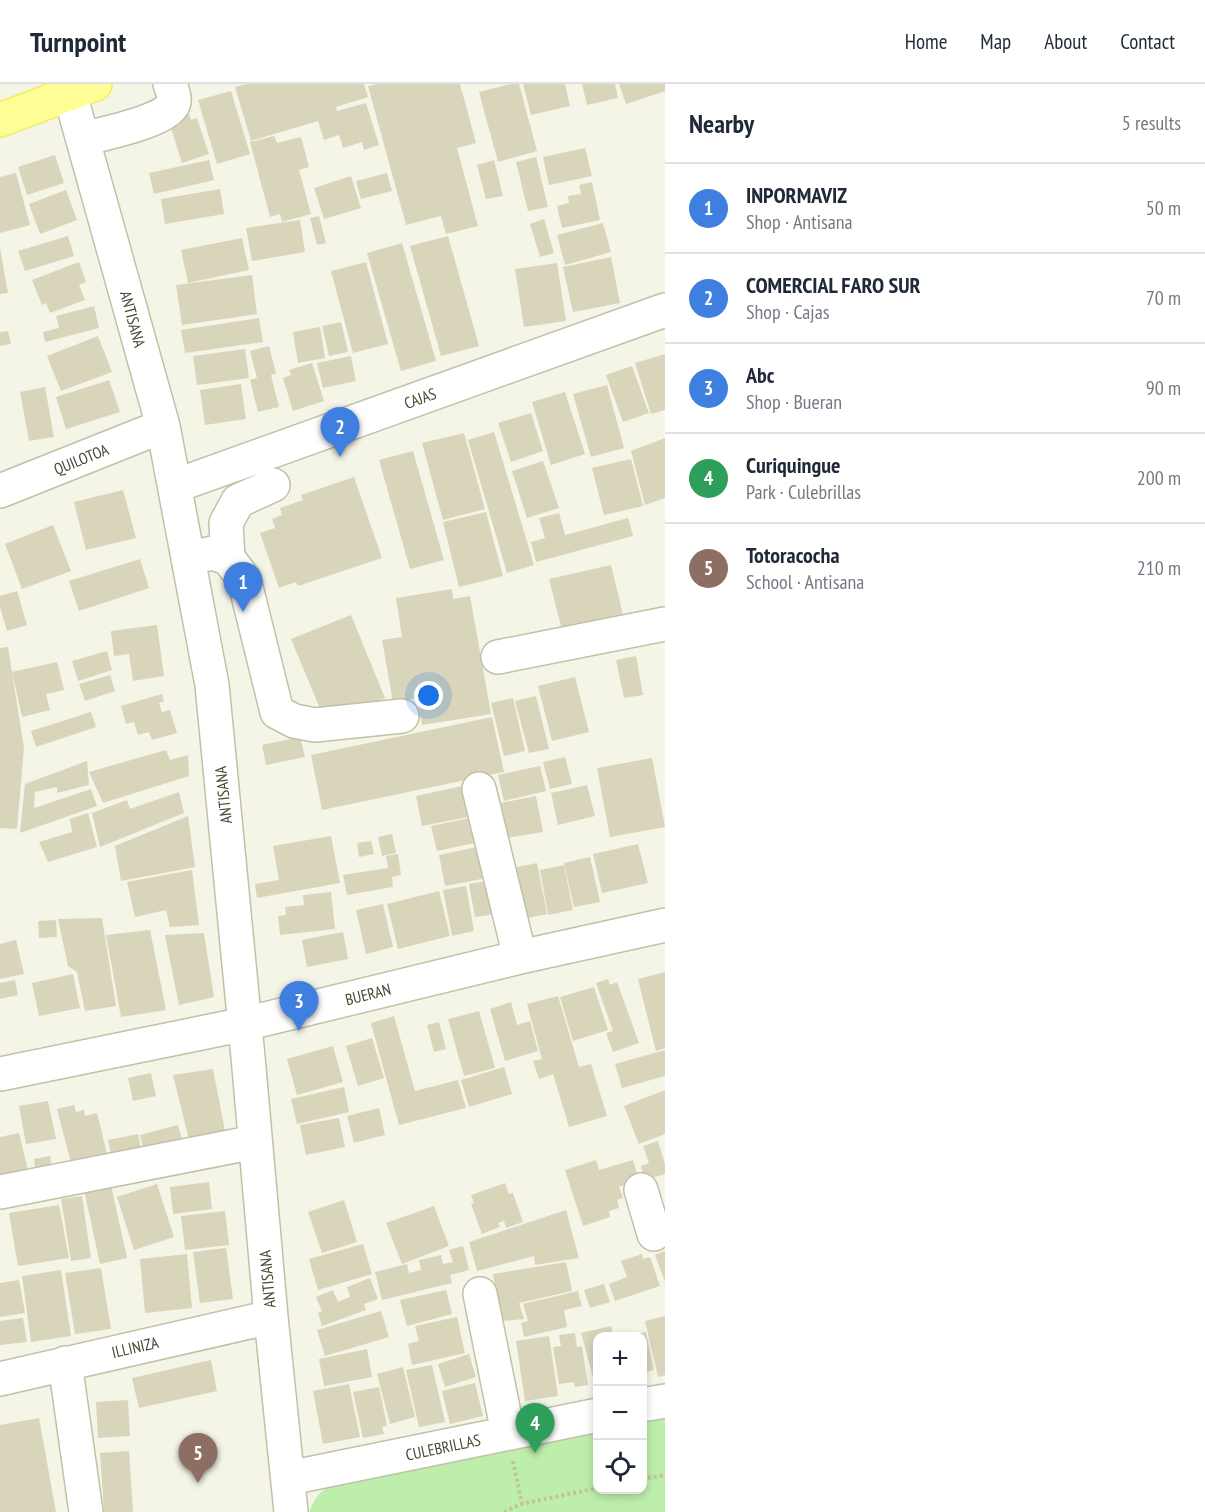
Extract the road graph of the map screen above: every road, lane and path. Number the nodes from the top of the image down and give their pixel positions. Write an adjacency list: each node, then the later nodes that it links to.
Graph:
1 (170, 84): 4 (street)
2 (82, 89): 3 (main road); 4 (street, ANTISANA)
3 (0, 120)
4 (83, 139): 6 (street, ANTISANA)
5 (665, 310): 8 (street, CAJAS)
6 (163, 426): 8 (street, ANTISANA); 9 (street, QUILOTOA)
7 (273, 485): 10 (street)
8 (175, 486): 11 (street, ANTISANA)
9 (0, 491)
10 (228, 558): 11 (street); 14 (street)
11 (188, 559): 18 (street, ANTISANA)
12 (665, 624): 13 (street)
13 (498, 657)
14 (402, 716)
15 (479, 789): 17 (street)
16 (665, 925): 17 (street, BUERAN)
17 (520, 957): 18 (street, BUERAN)
18 (245, 1024): 19 (street, BUERAN); 20 (street, ANTISANA)
19 (0, 1074)
20 (255, 1142): 21 (street); 23 (street, ANTISANA)
21 (0, 1192)
22 (480, 1294): 29 (street)
23 (271, 1317): 24 (street, ILLINIZA); 31 (street, ANTISANA)
24 (66, 1363): 25 (street, ILLINIZA); 35 (street)
25 (0, 1379)
26 (665, 1401): 27 (street)
27 (647, 1404)
28 (593, 1416): 29 (street, CULEBRILLAS)
29 (508, 1433): 31 (street, CULEBRILLAS); 34 (path)
30 (665, 1475): 32 (path)
31 (289, 1478): 36 (street, ANTISANA)
32 (647, 1478)
33 (593, 1489): 34 (path)
34 (522, 1504): 37 (path)
35 (86, 1512)
36 (291, 1512)
37 (504, 1512)

